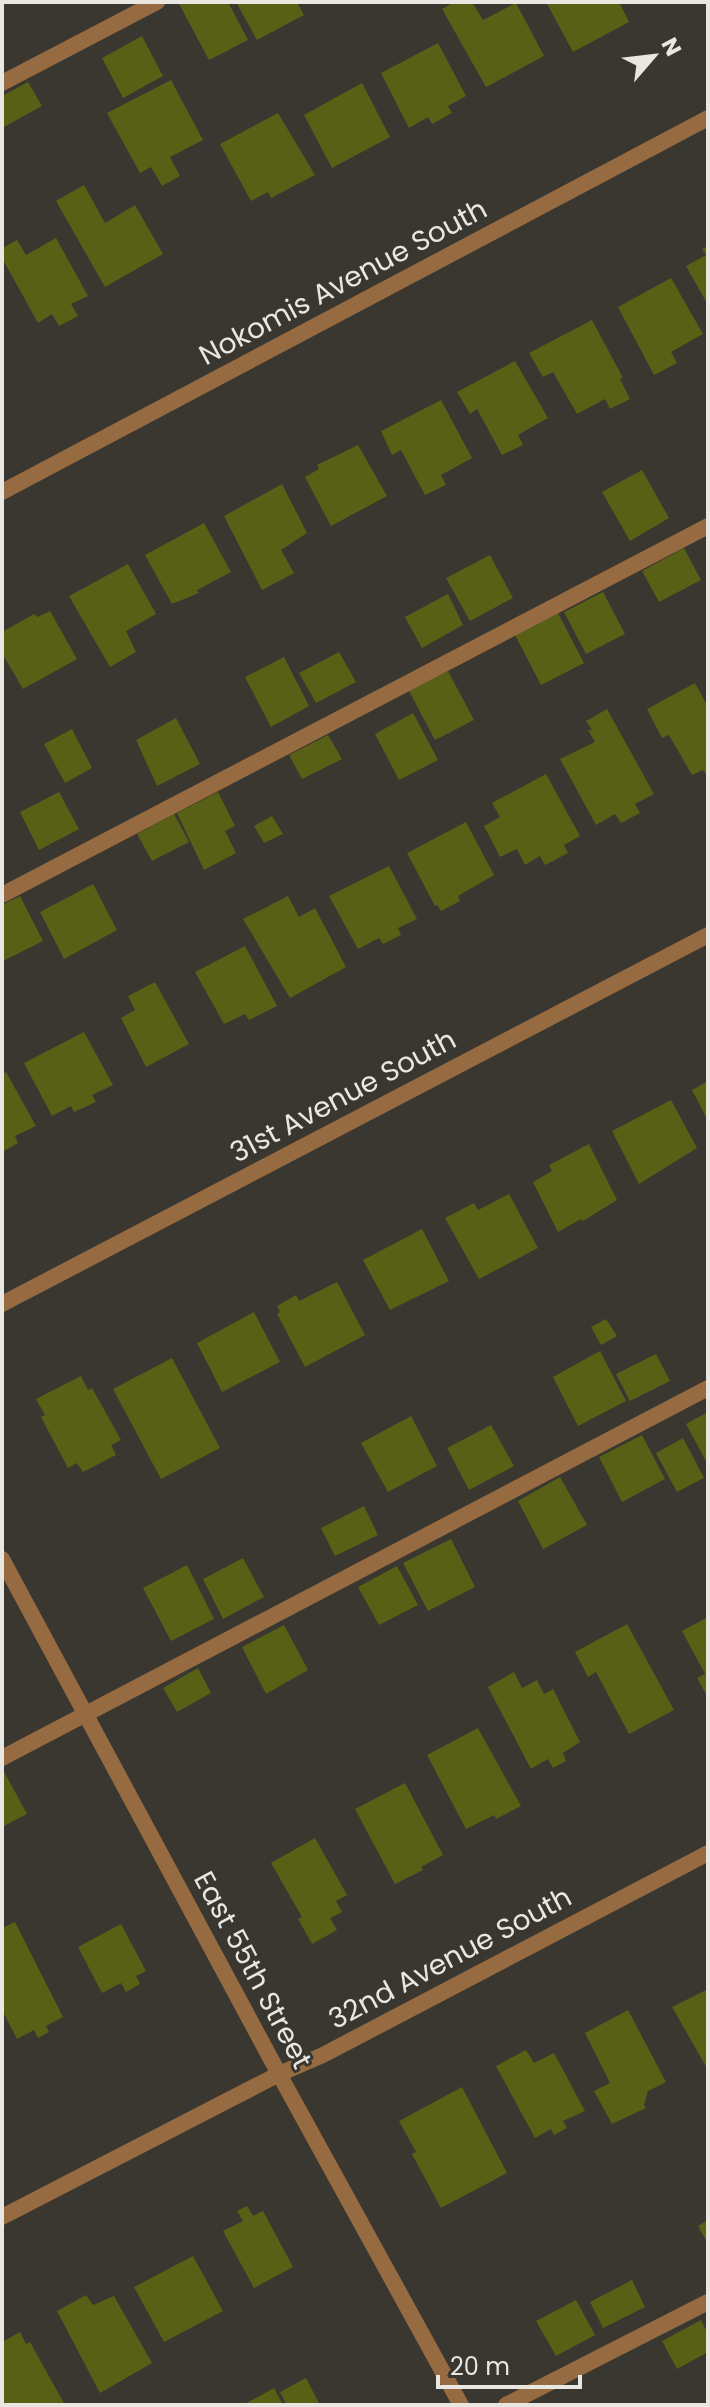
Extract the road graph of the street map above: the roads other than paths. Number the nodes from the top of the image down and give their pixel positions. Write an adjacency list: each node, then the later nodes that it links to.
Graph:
1 (157, 2): 2 (street)
2 (2, 83)
3 (708, 118): 4 (street, Nokomis Avenue South)
4 (2, 492)
5 (708, 526): 6 (street)
6 (2, 895)
7 (708, 935): 8 (street, 31st Avenue South)
8 (2, 1304)
9 (708, 1388): 11 (street)
10 (2, 1559): 11 (street, East 55th Street)
11 (85, 1713): 12 (street); 14 (street, East 55th Street)
12 (2, 1758)
13 (708, 1853): 14 (street, 32nd Avenue South)
14 (279, 2074): 15 (street, 32nd Avenue South); 17 (street, East 55th Street)
15 (2, 2217)
16 (708, 2302): 18 (street)
17 (461, 2405)
18 (506, 2405)

